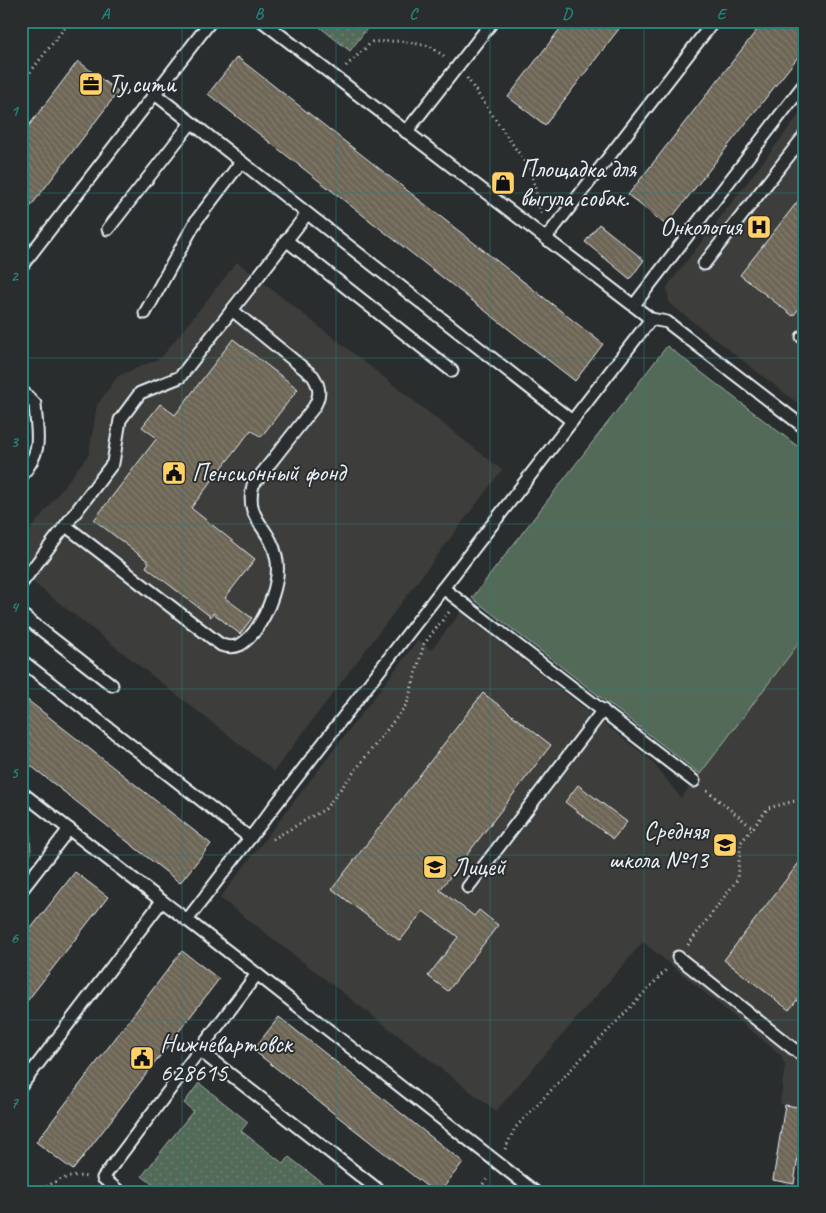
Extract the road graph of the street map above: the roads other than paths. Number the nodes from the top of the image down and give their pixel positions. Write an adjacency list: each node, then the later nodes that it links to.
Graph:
1 (211, 21): 6 (lane)
2 (262, 21): 8 (lane)
3 (492, 21): 8 (lane)
4 (714, 21): 13 (lane)
5 (805, 83): 17 (lane)
6 (155, 94): 7 (lane); 16 (lane)
7 (191, 123): 10 (lane); 12 (lane)
8 (406, 132): 13 (lane)
9 (805, 135): 15 (lane)
10 (241, 162): 11 (lane); 19 (lane)
11 (307, 214): 14 (lane); 23 (lane)
12 (108, 229)
13 (546, 238): 17 (lane)
14 (286, 240): 18 (lane); 21 (lane)
15 (704, 264)
16 (21, 267)
17 (634, 305): 20 (lane)
18 (232, 310): 26 (lane); 26 (lane)
19 (145, 313)
20 (651, 319): 23 (lane); 24 (lane)
21 (452, 371)
22 (21, 390): 25 (lane)
23 (572, 421): 28 (lane)
24 (805, 428)
25 (21, 477)
26 (66, 526): 27 (lane)
27 (21, 584)
28 (443, 588): 32 (lane); 36 (lane)
29 (21, 614): 31 (lane)
30 (21, 660): 36 (lane)
31 (112, 685)
32 (603, 710): 33 (lane); 37 (lane)
33 (694, 781)
34 (21, 792): 35 (lane)
35 (69, 829): 38 (lane); 39 (lane)
36 (250, 838): 40 (lane)
37 (468, 887)
38 (21, 891)
39 (162, 901): 40 (lane); 45 (lane)
40 (187, 920): 42 (lane)
41 (678, 958): 44 (lane)
42 (257, 974): 43 (lane); 48 (lane)
43 (199, 1050): 46 (lane); 47 (lane)
44 (805, 1058)
45 (21, 1086)
46 (120, 1192)
47 (381, 1192)
48 (535, 1192)

